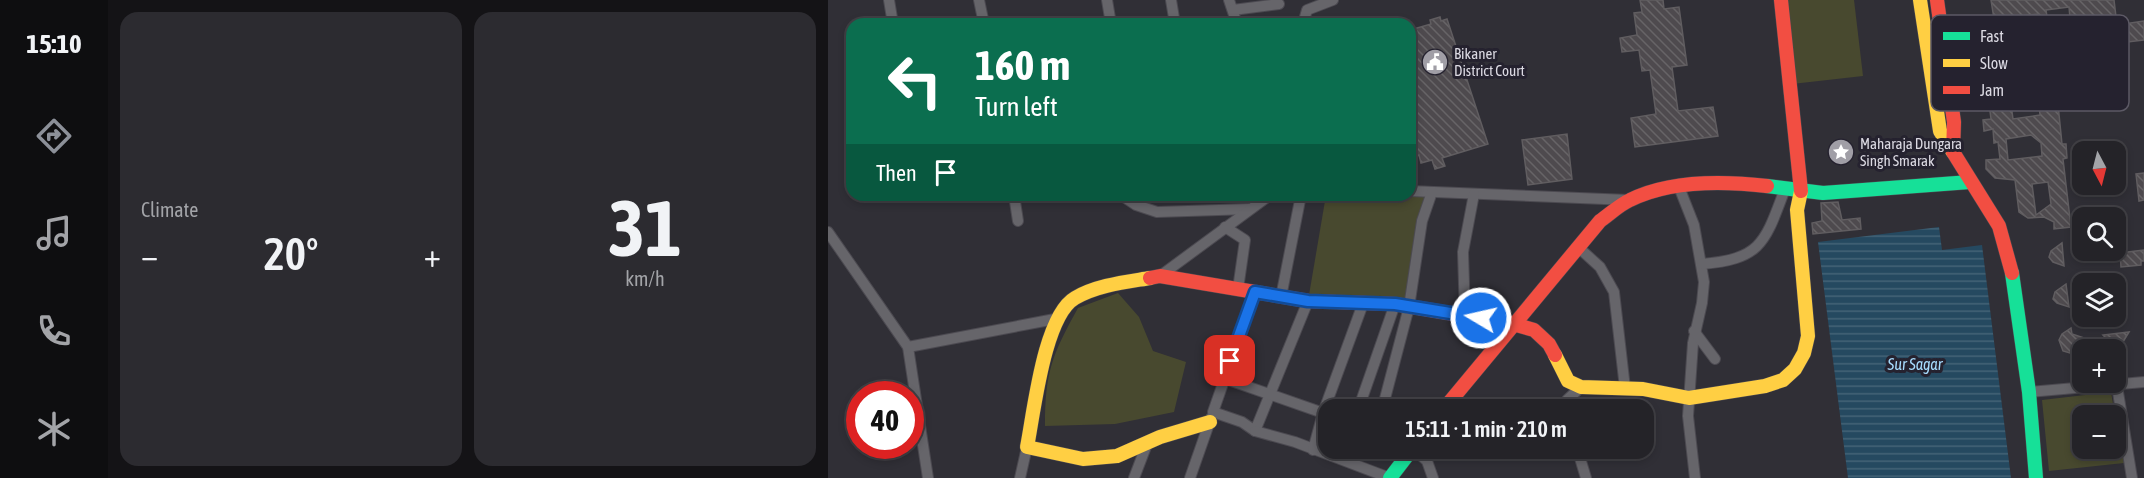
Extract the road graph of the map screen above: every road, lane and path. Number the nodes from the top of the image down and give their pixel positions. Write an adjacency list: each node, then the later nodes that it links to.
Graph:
1 (889, 0): 12 (street)
2 (979, 0): 13 (street)
3 (1107, 0): 14 (street)
4 (1171, 0): 15 (street)
5 (1333, 0): 16 (street)
6 (1781, 0): 26 (street)
7 (1920, 0): 17 (street)
8 (1937, 0): 11 (street)
9 (1280, 4): 10 (street)
10 (1231, 5)
11 (1939, 15)
12 (892, 18)
13 (983, 18)
14 (1110, 18)
15 (1174, 18)
16 (1305, 18)
17 (1931, 72)
18 (1937, 111): 20 (street)
19 (1952, 111): 20 (street)
20 (1953, 152): 21 (street)
21 (1970, 182): 26 (street); 59 (street)
22 (1679, 187): 23 (street); 28 (street); 38 (street)
23 (1785, 189): 26 (street); 38 (street)
24 (1416, 191): 25 (street)
25 (1432, 192): 27 (street); 46 (street)
26 (1801, 192): 62 (street)
27 (1474, 194): 28 (street); 47 (street)
28 (1629, 200): 37 (street)
29 (1015, 201): 34 (street)
30 (1130, 201): 33 (street)
31 (1261, 201): 33 (street)
32 (1301, 201): 42 (street)
33 (1250, 209): 35 (street)
34 (1018, 221)
35 (1225, 227): 39 (street); 40 (street)
36 (828, 232): 51 (street)
37 (1578, 247): 49 (street); 57 (street)
38 (1702, 264): 50 (street)
39 (1160, 276): 40 (street); 48 (street)
40 (1238, 289): 41 (street)
41 (1255, 292): 42 (street); 53 (street)
42 (1281, 297): 43 (street)
43 (1308, 301): 44 (street); 61 (street)
44 (1364, 302): 45 (street); 63 (street)
45 (1395, 304): 46 (street); 64 (street)
46 (1409, 307): 47 (street); 65 (street)
47 (1465, 316): 49 (street)
48 (1055, 319): 51 (street); 73 (street)
49 (1513, 324): 56 (street); 66 (street)
50 (1694, 331): 52 (street); 62 (street)
51 (908, 347): 80 (street)
52 (1715, 359)
53 (1223, 378): 61 (street); 69 (street)
54 (2144, 382): 55 (street)
55 (2126, 385)
56 (1581, 387): 57 (street); 67 (street)
57 (1625, 388): 62 (street)
58 (2072, 389): 59 (street)
59 (2029, 392): 88 (street)
60 (2118, 393): 89 (street)
61 (1269, 394): 68 (street); 70 (street)
62 (1689, 398): 87 (street)
63 (1331, 399)
64 (1362, 399)
65 (1385, 399)
66 (1452, 399)
67 (1568, 399)
68 (1318, 411)
69 (1211, 417): 70 (street); 72 (street); 83 (street)
70 (1255, 431): 74 (street)
71 (1318, 436): 74 (street)
72 (1146, 444): 73 (street); 82 (street)
73 (1028, 447): 81 (street)
74 (1313, 450): 75 (street)
75 (1318, 451)
76 (1354, 459): 84 (street)
77 (1405, 459): 84 (street)
78 (1425, 459): 85 (street)
79 (1580, 459): 86 (street)
80 (928, 478)
81 (1020, 478)
82 (1134, 478)
83 (1190, 478)
84 (1390, 478)
85 (1432, 478)
86 (1586, 478)
87 (1695, 478)
88 (2036, 478)
89 (2132, 478)

